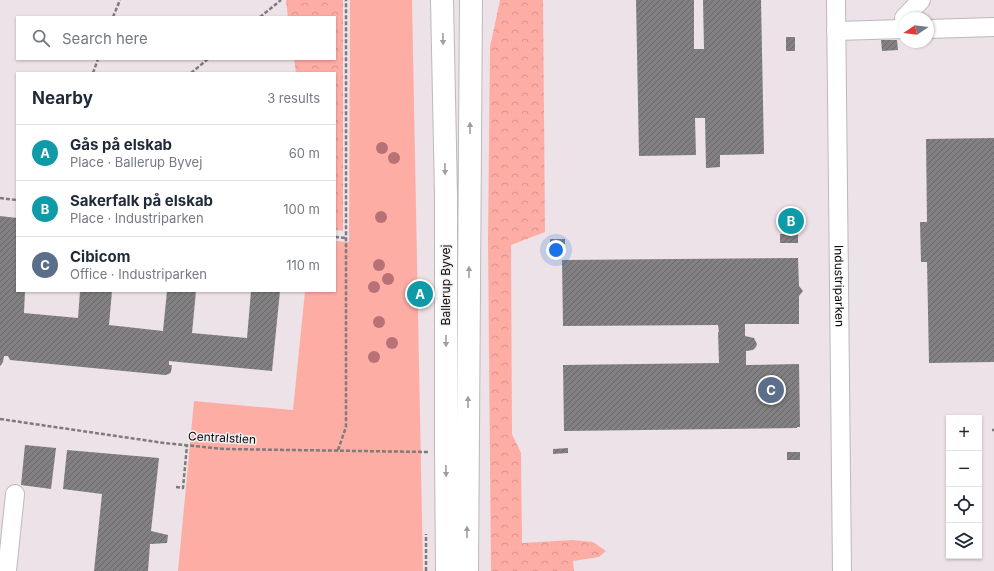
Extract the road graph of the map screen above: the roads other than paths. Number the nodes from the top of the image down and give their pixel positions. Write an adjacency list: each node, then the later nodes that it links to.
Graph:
1 (442, 0): 12 (main road, Ballerup Byvej, one-way to 12)
2 (471, 0): 13 (main road, Ballerup Byvej, one-way to 2)
3 (836, 0): 9 (street, Industriparken)
4 (921, 0): 5 (street)
5 (911, 12)
6 (898, 24): 9 (street)
7 (994, 27): 8 (street)
8 (934, 28)
9 (836, 31): 14 (street, Industriparken)
10 (15, 494): 11 (street)
11 (7, 571)
12 (447, 571)
13 (467, 571)
14 (842, 571)

